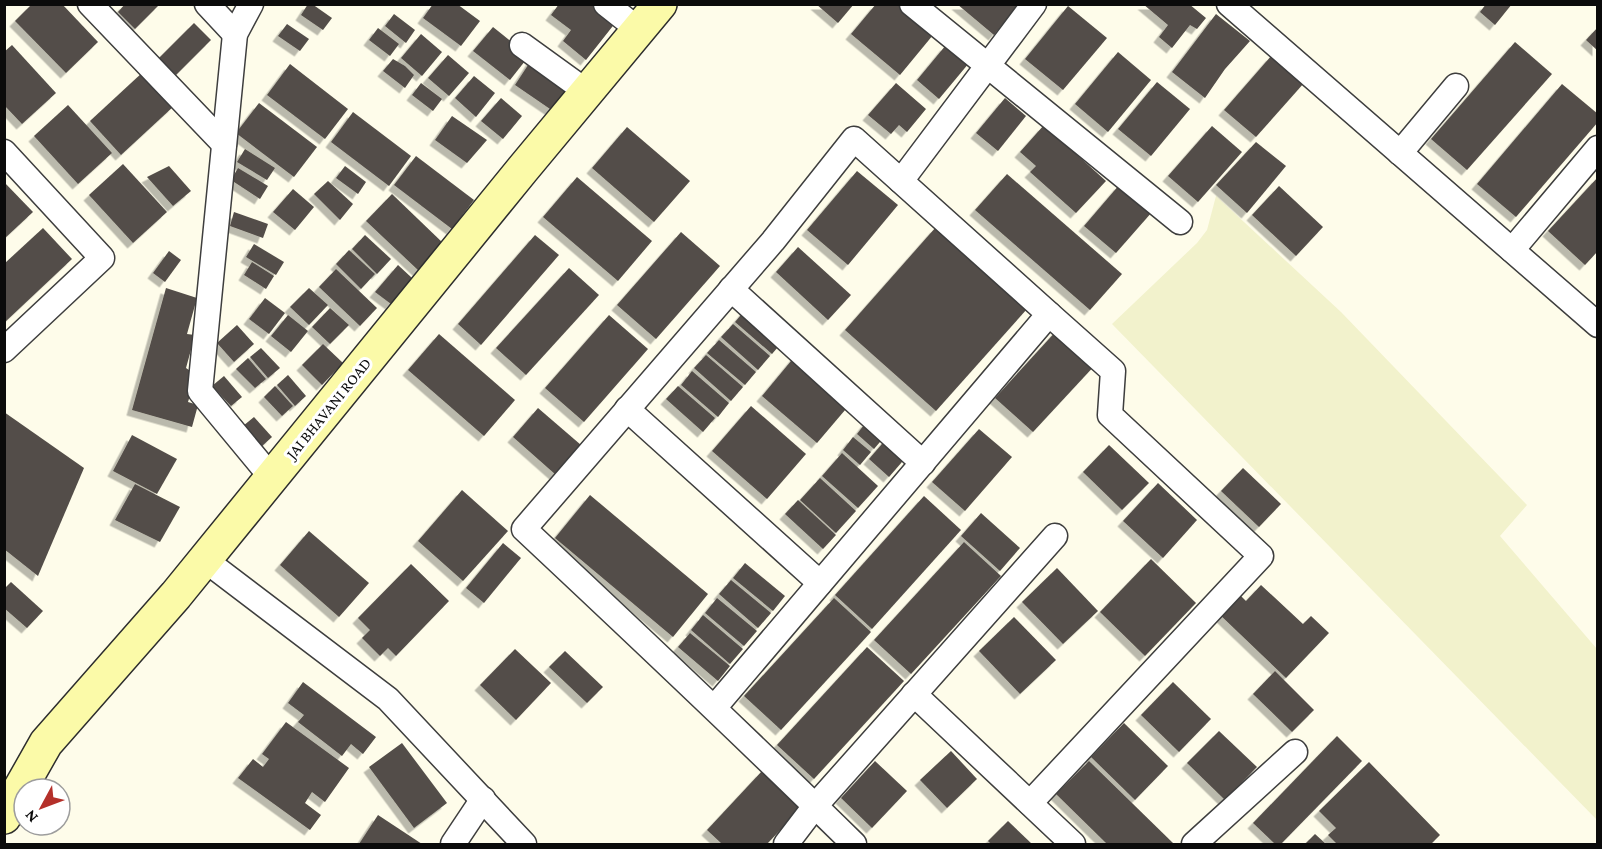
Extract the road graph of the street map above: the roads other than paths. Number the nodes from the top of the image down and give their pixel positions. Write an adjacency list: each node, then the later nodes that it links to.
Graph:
1 (90, 4): 15 (street)
2 (207, 4): 10 (street)
3 (251, 4): 10 (street)
4 (606, 4): 9 (street)
5 (660, 4): 9 (street, JAI BHAVANI ROAD)
6 (912, 4): 12 (street)
7 (1034, 4): 12 (street)
8 (1236, 7): 18 (street)
9 (639, 30): 14 (street, JAI BHAVANI ROAD)
10 (235, 34): 15 (street)
11 (522, 45): 14 (street)
12 (987, 66): 19 (street); 20 (street)
13 (1456, 86): 18 (street)
14 (587, 92): 28 (street, JAI BHAVANI ROAD)
15 (224, 144): 28 (street)
16 (1598, 148): 21 (street)
17 (4, 152): 25 (street)
18 (1400, 153): 21 (street)
19 (901, 181): 22 (street); 23 (street)
20 (1180, 222)
21 (1512, 250): 24 (street)
22 (731, 289): 26 (street); 27 (street)
23 (1049, 314): 27 (street); 36 (street)
24 (1598, 325)
25 (4, 350)
26 (627, 409): 31 (street); 33 (street)
27 (923, 463): 31 (street)
28 (272, 478): 30 (street, JAI BHAVANI ROAD)
29 (1055, 536): 32 (street)
30 (205, 560): 35 (street); 38 (street, JAI BHAVANI ROAD)
31 (820, 583): 33 (street)
32 (914, 694): 36 (street); 37 (street)
33 (714, 708): 37 (street)
34 (1295, 752): 44 (street)
35 (483, 799): 39 (street); 40 (street)
36 (1030, 803): 43 (street)
37 (815, 806): 41 (street); 42 (street)
38 (4, 817)
39 (453, 844)
40 (524, 844)
41 (786, 844)
42 (854, 844)
43 (1073, 844)
44 (1194, 844)

